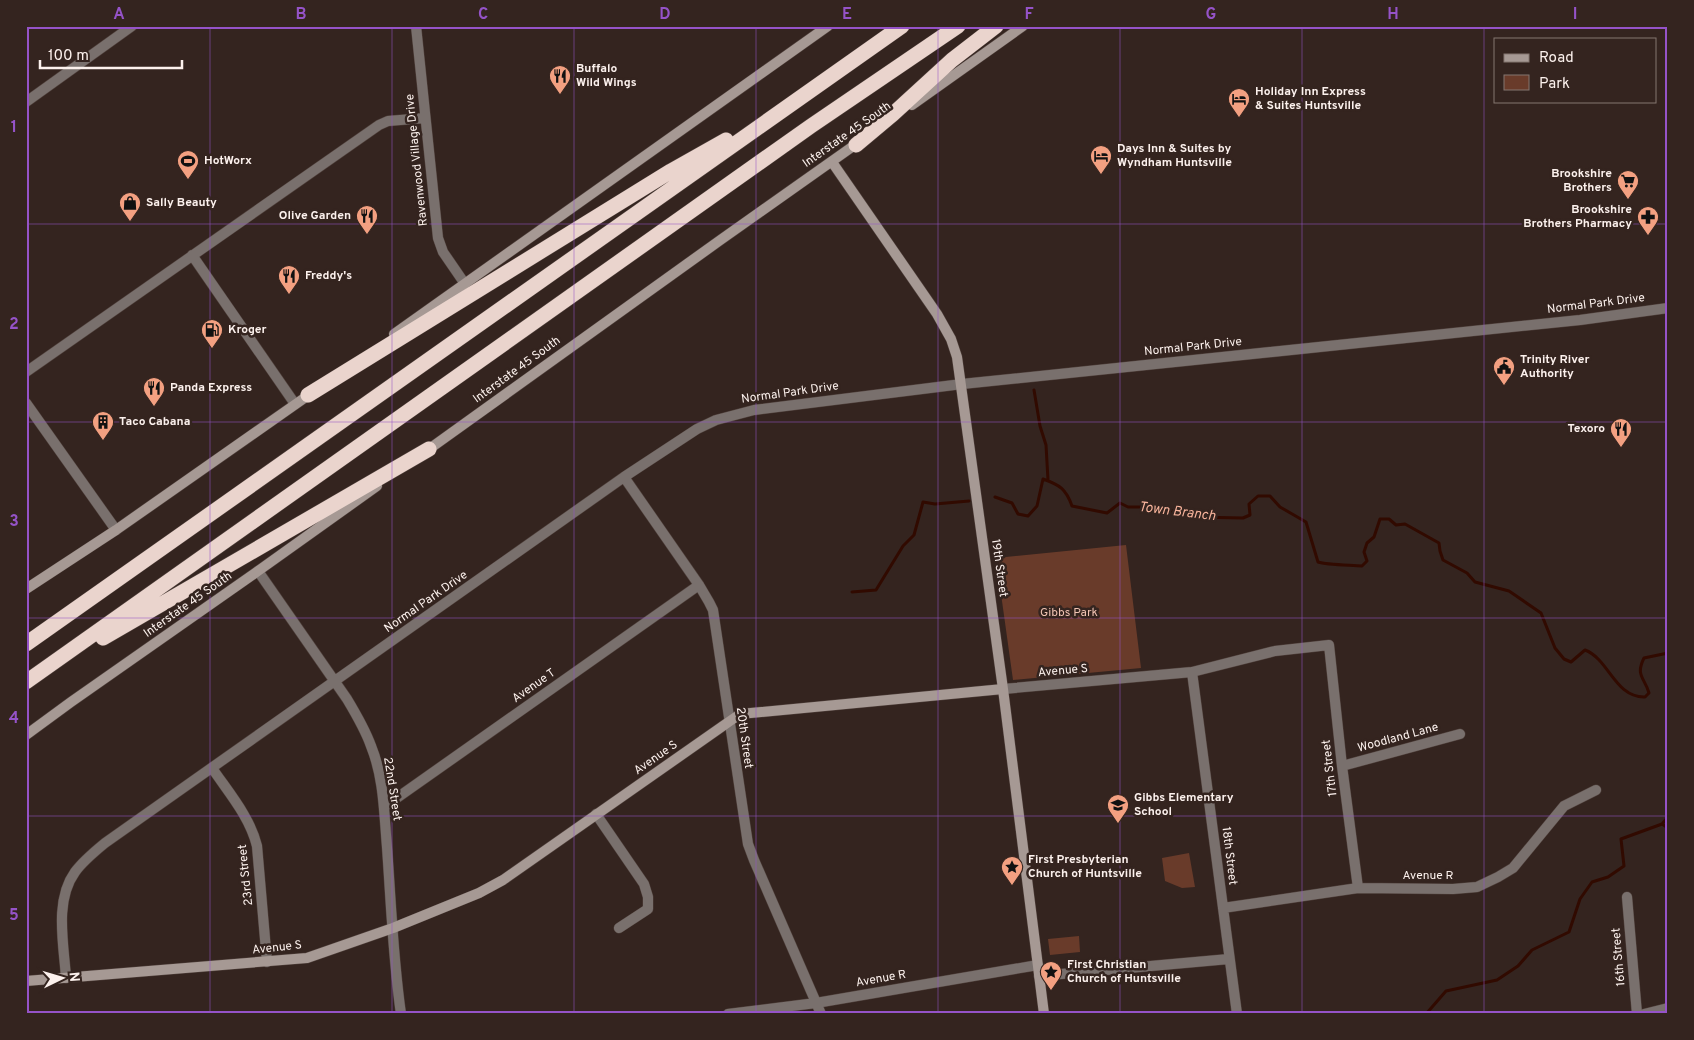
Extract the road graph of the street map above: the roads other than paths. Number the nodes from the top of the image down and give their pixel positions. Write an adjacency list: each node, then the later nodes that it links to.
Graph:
1 (132, 26): 9 (street)
2 (416, 26): 10 (street, Ravenwood Village Drive)
3 (828, 26): 14 (main road)
4 (902, 26): 8 (highway)
5 (958, 26): 30 (highway)
6 (996, 26): 11 (highway)
7 (1023, 26): 11 (main road, Interstate 45 South)
8 (801, 98): 18 (highway); 27 (highway)
9 (26, 102)
10 (425, 118): 13 (street); 14 (street, Ravenwood Village Drive)
11 (856, 145): 12 (main road, Interstate 45 South)
12 (832, 162): 17 (main road, 19th Street); 21 (main road, Interstate 45 South)
13 (192, 255): 16 (street); 20 (street)
14 (465, 284): 18 (main road)
15 (1668, 308): 17 (street, Normal Park Drive)
16 (26, 372)
17 (962, 384): 22 (street, Normal Park Drive); 32 (main road, 19th Street)
18 (308, 395): 20 (main road)
19 (26, 403): 23 (street)
20 (295, 404): 23 (main road)
21 (429, 449): 24 (main road, Interstate 45 South); 30 (highway)
22 (624, 477): 25 (street, 20th Street); 31 (street, Normal Park Drive)
23 (116, 530): 26 (main road)
24 (258, 572): 31 (street, 22nd Street); 35 (main road, Interstate 45 South)
25 (698, 586): 33 (street, 20th Street); 39 (street, Avenue T)
26 (26, 589)
27 (26, 644)
28 (1329, 645): 29 (street, Avenue S); 36 (street, 17th Street)
29 (1192, 672): 32 (street, Avenue S); 43 (street, 18th Street)
30 (26, 682)
31 (335, 682): 37 (street, Normal Park Drive); 39 (street, 22nd Street)
32 (1003, 689): 33 (main road, Avenue S); 48 (main road, 19th Street)
33 (730, 722): 40 (main road, Avenue S); 52 (street, 20th Street)
34 (1460, 734): 36 (street, Woodland Lane)
35 (26, 735)
36 (1342, 766): 41 (street, 17th Street)
37 (212, 768): 47 (street, 23rd Street); 50 (street, Normal Park Drive)
38 (1596, 790): 41 (street, Avenue R)
39 (384, 807): 44 (street, 22nd Street)
40 (596, 814): 44 (main road, Avenue S); 45 (street)
41 (1358, 888): 43 (street, Avenue R)
42 (1627, 897): 59 (street, 16th Street)
43 (1223, 908): 46 (street, 18th Street)
44 (393, 928): 47 (main road, Avenue S); 54 (street, 22nd Street)
45 (618, 928)
46 (1229, 959): 49 (street); 58 (street, 18th Street)
47 (267, 962): 50 (main road, Avenue S)
48 (1038, 965): 49 (main road, 19th Street); 52 (street, Avenue R)
49 (1039, 976): 57 (main road, 19th Street)
50 (66, 978): 51 (main road, Avenue S)
51 (26, 981)
52 (816, 1003): 55 (street, Avenue R); 56 (street, 20th Street)
53 (1668, 1008): 60 (street)
54 (401, 1014)
55 (728, 1014)
56 (821, 1014)
57 (1044, 1014)
58 (1237, 1014)
59 (1637, 1014)
60 (1644, 1014)

